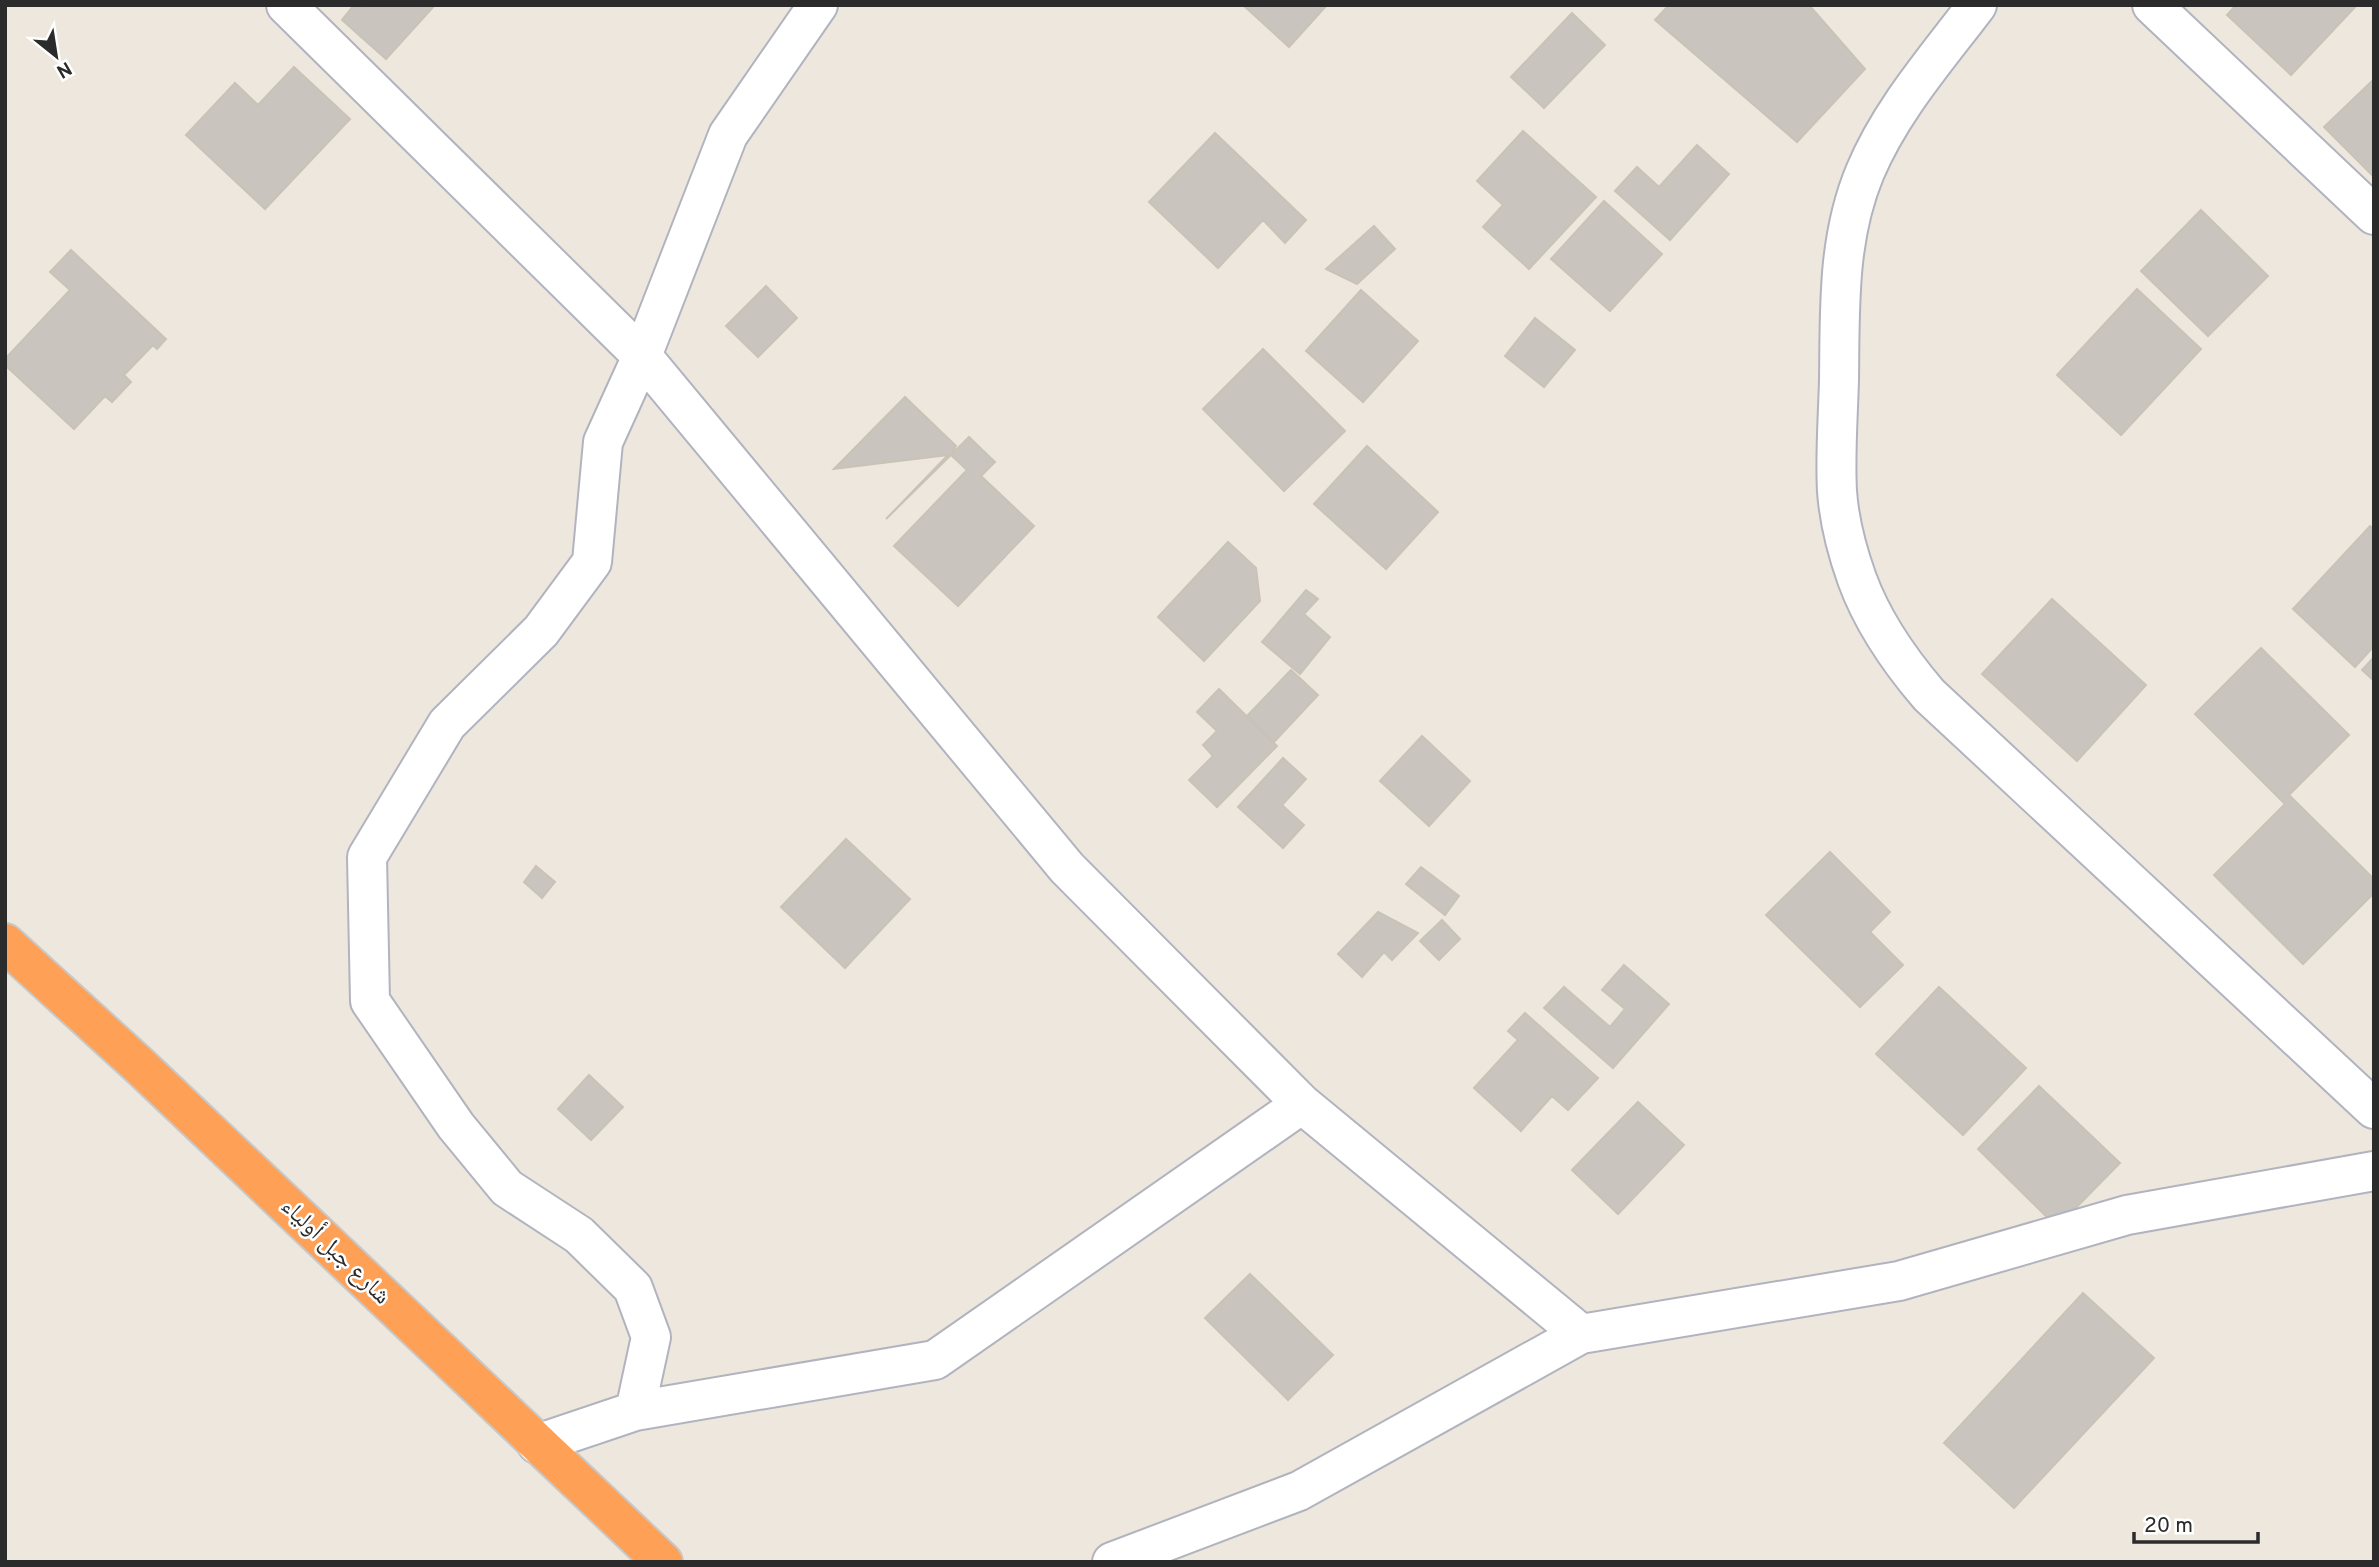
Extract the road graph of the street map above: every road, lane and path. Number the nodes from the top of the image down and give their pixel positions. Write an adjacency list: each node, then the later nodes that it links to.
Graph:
1 (286, 5): 6 (street)
2 (818, 5): 6 (street)
3 (1977, 5): 9 (street)
4 (2152, 5): 5 (street)
5 (2374, 215)
6 (642, 356): 8 (street); 12 (street)
7 (5, 943): 13 (highway, شارع جبل أولياء)
8 (1302, 1104): 11 (street); 12 (street)
9 (2374, 1109)
10 (2374, 1171): 11 (street)
11 (1581, 1334): 15 (street)
12 (635, 1411): 13 (street)
13 (537, 1444): 14 (highway, شارع جبل أولياء)
14 (663, 1562)
15 (1112, 1562)

